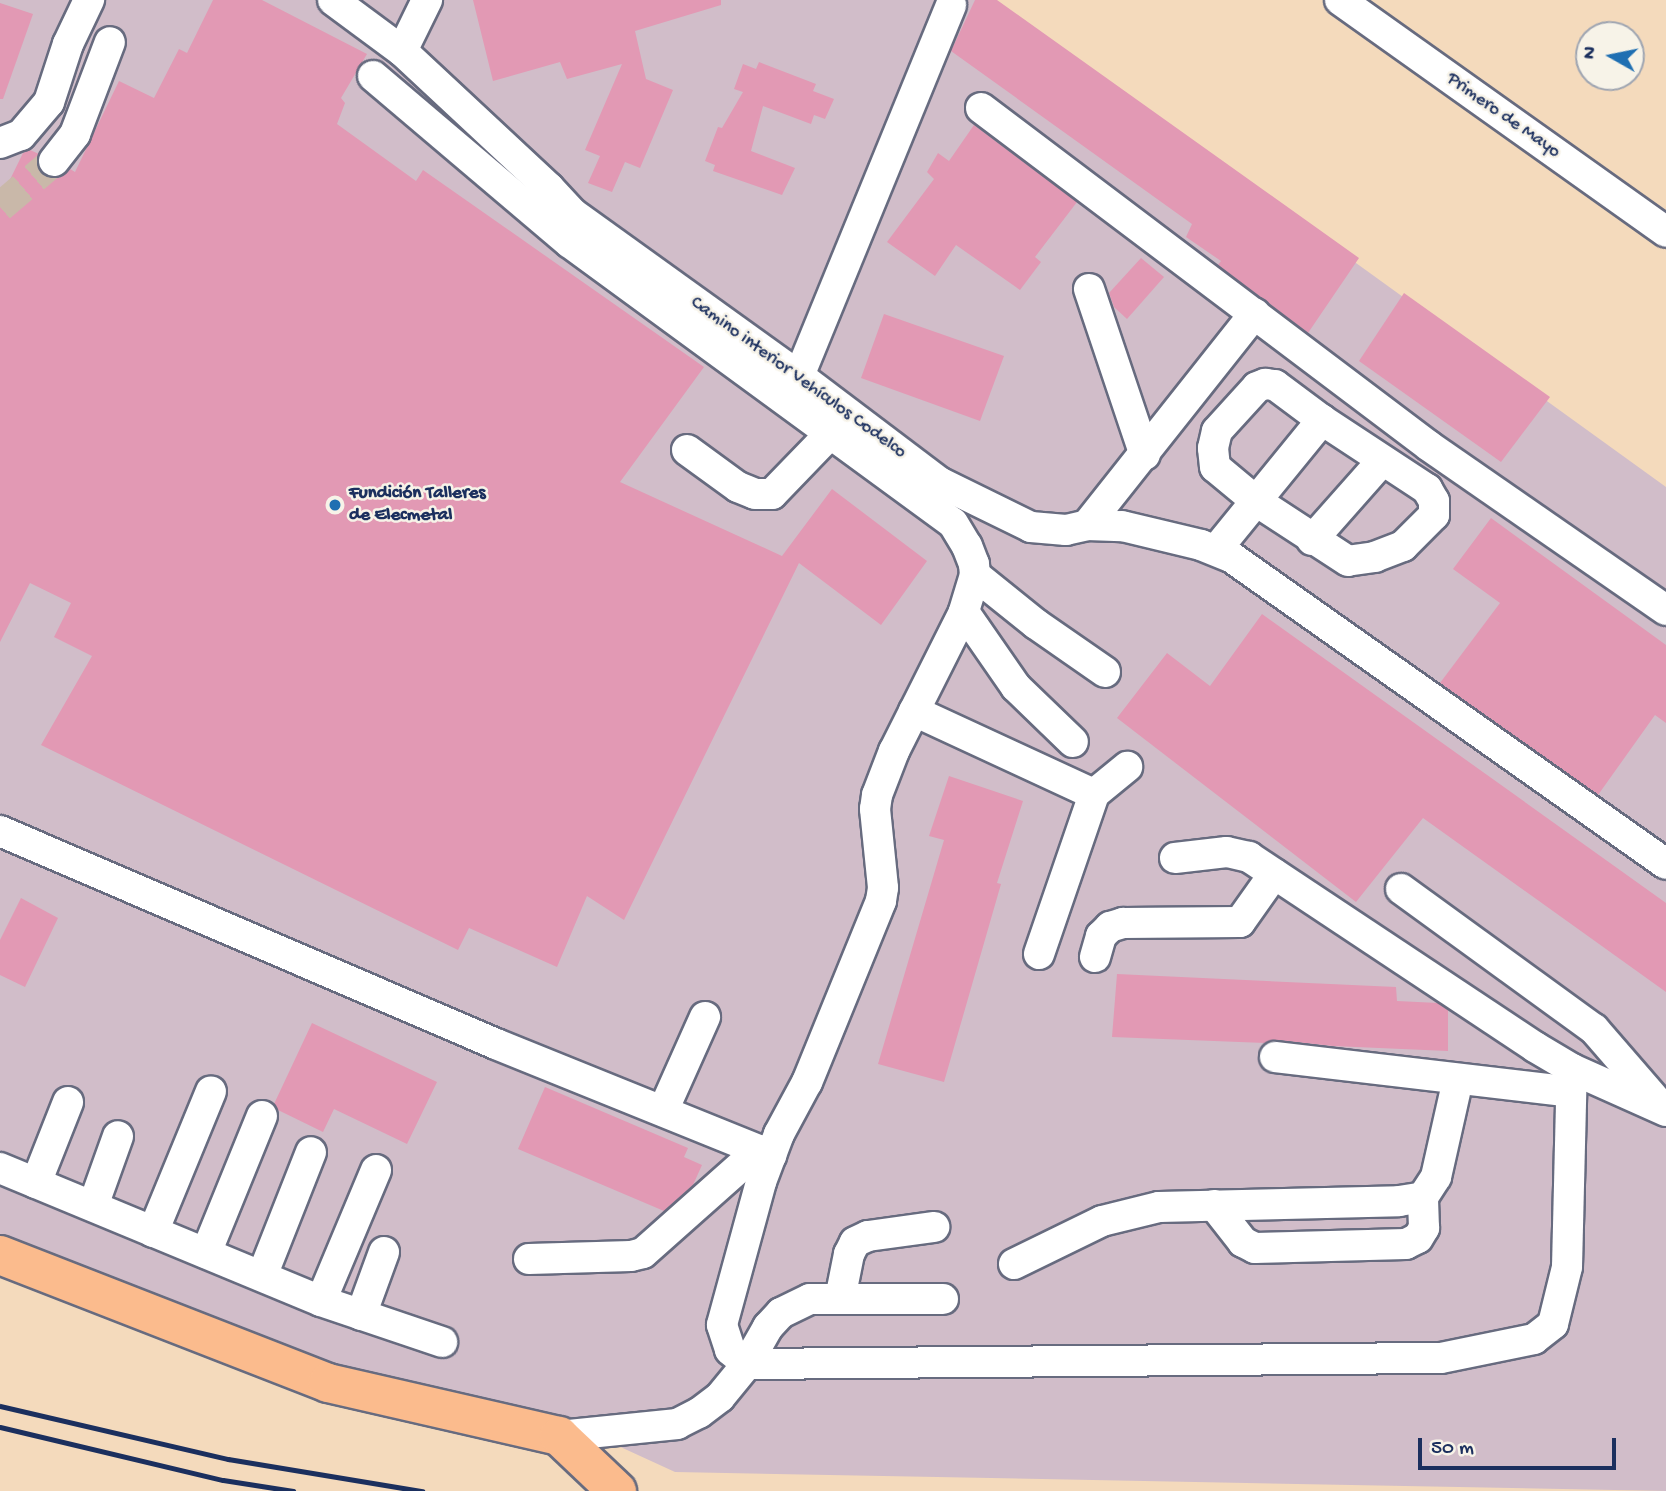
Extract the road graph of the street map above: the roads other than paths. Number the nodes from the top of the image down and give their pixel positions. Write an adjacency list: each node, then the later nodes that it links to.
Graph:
1 (89, 0): 10 (street)
2 (333, 0): 7 (street, Camino interior Vehículos Codelco)
3 (427, 0): 7 (street)
4 (1340, 0): 12 (street, Primero de Mayo)
5 (951, 5): 15 (street)
6 (110, 42): 11 (street)
7 (402, 51): 15 (street, Camino interior Vehículos Codelco)
8 (373, 76): 17 (street)
9 (981, 108): 14 (street)
10 (0, 143)
11 (54, 161)
12 (1666, 232)
13 (1089, 289): 20 (street)
14 (1255, 313): 19 (street); 20 (street)
15 (799, 376): 24 (street, Camino interior Vehículos Codelco)
16 (1322, 420): 21 (street); 23 (street); 23 (street)
17 (831, 433): 18 (street); 27 (street)
18 (687, 450)
19 (1434, 450): 22 (street); 28 (street)
20 (1145, 455): 24 (street)
21 (1382, 461): 22 (street); 25 (street)
22 (1414, 480): 25 (street)
23 (1256, 501): 25 (street); 26 (street)
24 (1087, 526): 26 (street, Camino interior Vehículos Codelco)
25 (1312, 540)
26 (1216, 550): 37 (street, Camino interior Vehículos Codelco)
27 (975, 575): 29 (street); 30 (street)
28 (1666, 610)
29 (964, 612): 31 (street); 32 (street)
30 (1105, 672)
31 (914, 711): 34 (street); 53 (street)
32 (1073, 742)
33 (1127, 766): 34 (street)
34 (1094, 794): 40 (street)
35 (0, 831): 49 (street)
36 (1175, 858): 38 (street)
37 (1666, 864)
38 (1274, 874): 41 (street); 45 (street)
39 (1401, 889): 48 (street)
40 (1039, 954)
41 (1094, 957)
42 (705, 1017): 49 (street)
43 (1275, 1057): 44 (street)
44 (1458, 1079): 45 (street); 57 (street)
45 (1572, 1080): 48 (street); 75 (street)
46 (211, 1091): 61 (street)
47 (68, 1102): 56 (street)
48 (1664, 1110)
49 (663, 1111): 53 (street)
50 (262, 1116): 64 (street)
51 (118, 1136): 59 (street)
52 (311, 1152): 68 (street)
53 (765, 1153): 66 (street); 75 (street)
54 (0, 1168): 56 (street)
55 (376, 1170): 72 (street)
56 (36, 1183): 59 (street)
57 (1423, 1197): 58 (street); 58 (street)
58 (1214, 1205): 67 (street)
59 (93, 1206): 61 (street)
60 (934, 1227): 70 (street)
61 (153, 1232): 64 (street)
62 (0, 1235): 69 (main road)
63 (384, 1252): 73 (street)
64 (206, 1253): 68 (street)
65 (0, 1255): 69 (main road)
66 (529, 1259)
67 (1014, 1264)
68 (262, 1276): 72 (street)
69 (94, 1292): 76 (main road)
70 (840, 1299): 71 (street); 75 (street)
71 (943, 1299)
72 (321, 1301): 73 (street)
73 (361, 1315): 74 (street)
74 (442, 1342)
75 (747, 1364): 76 (street)
76 (559, 1436): 77 (main road)
77 (617, 1491)

